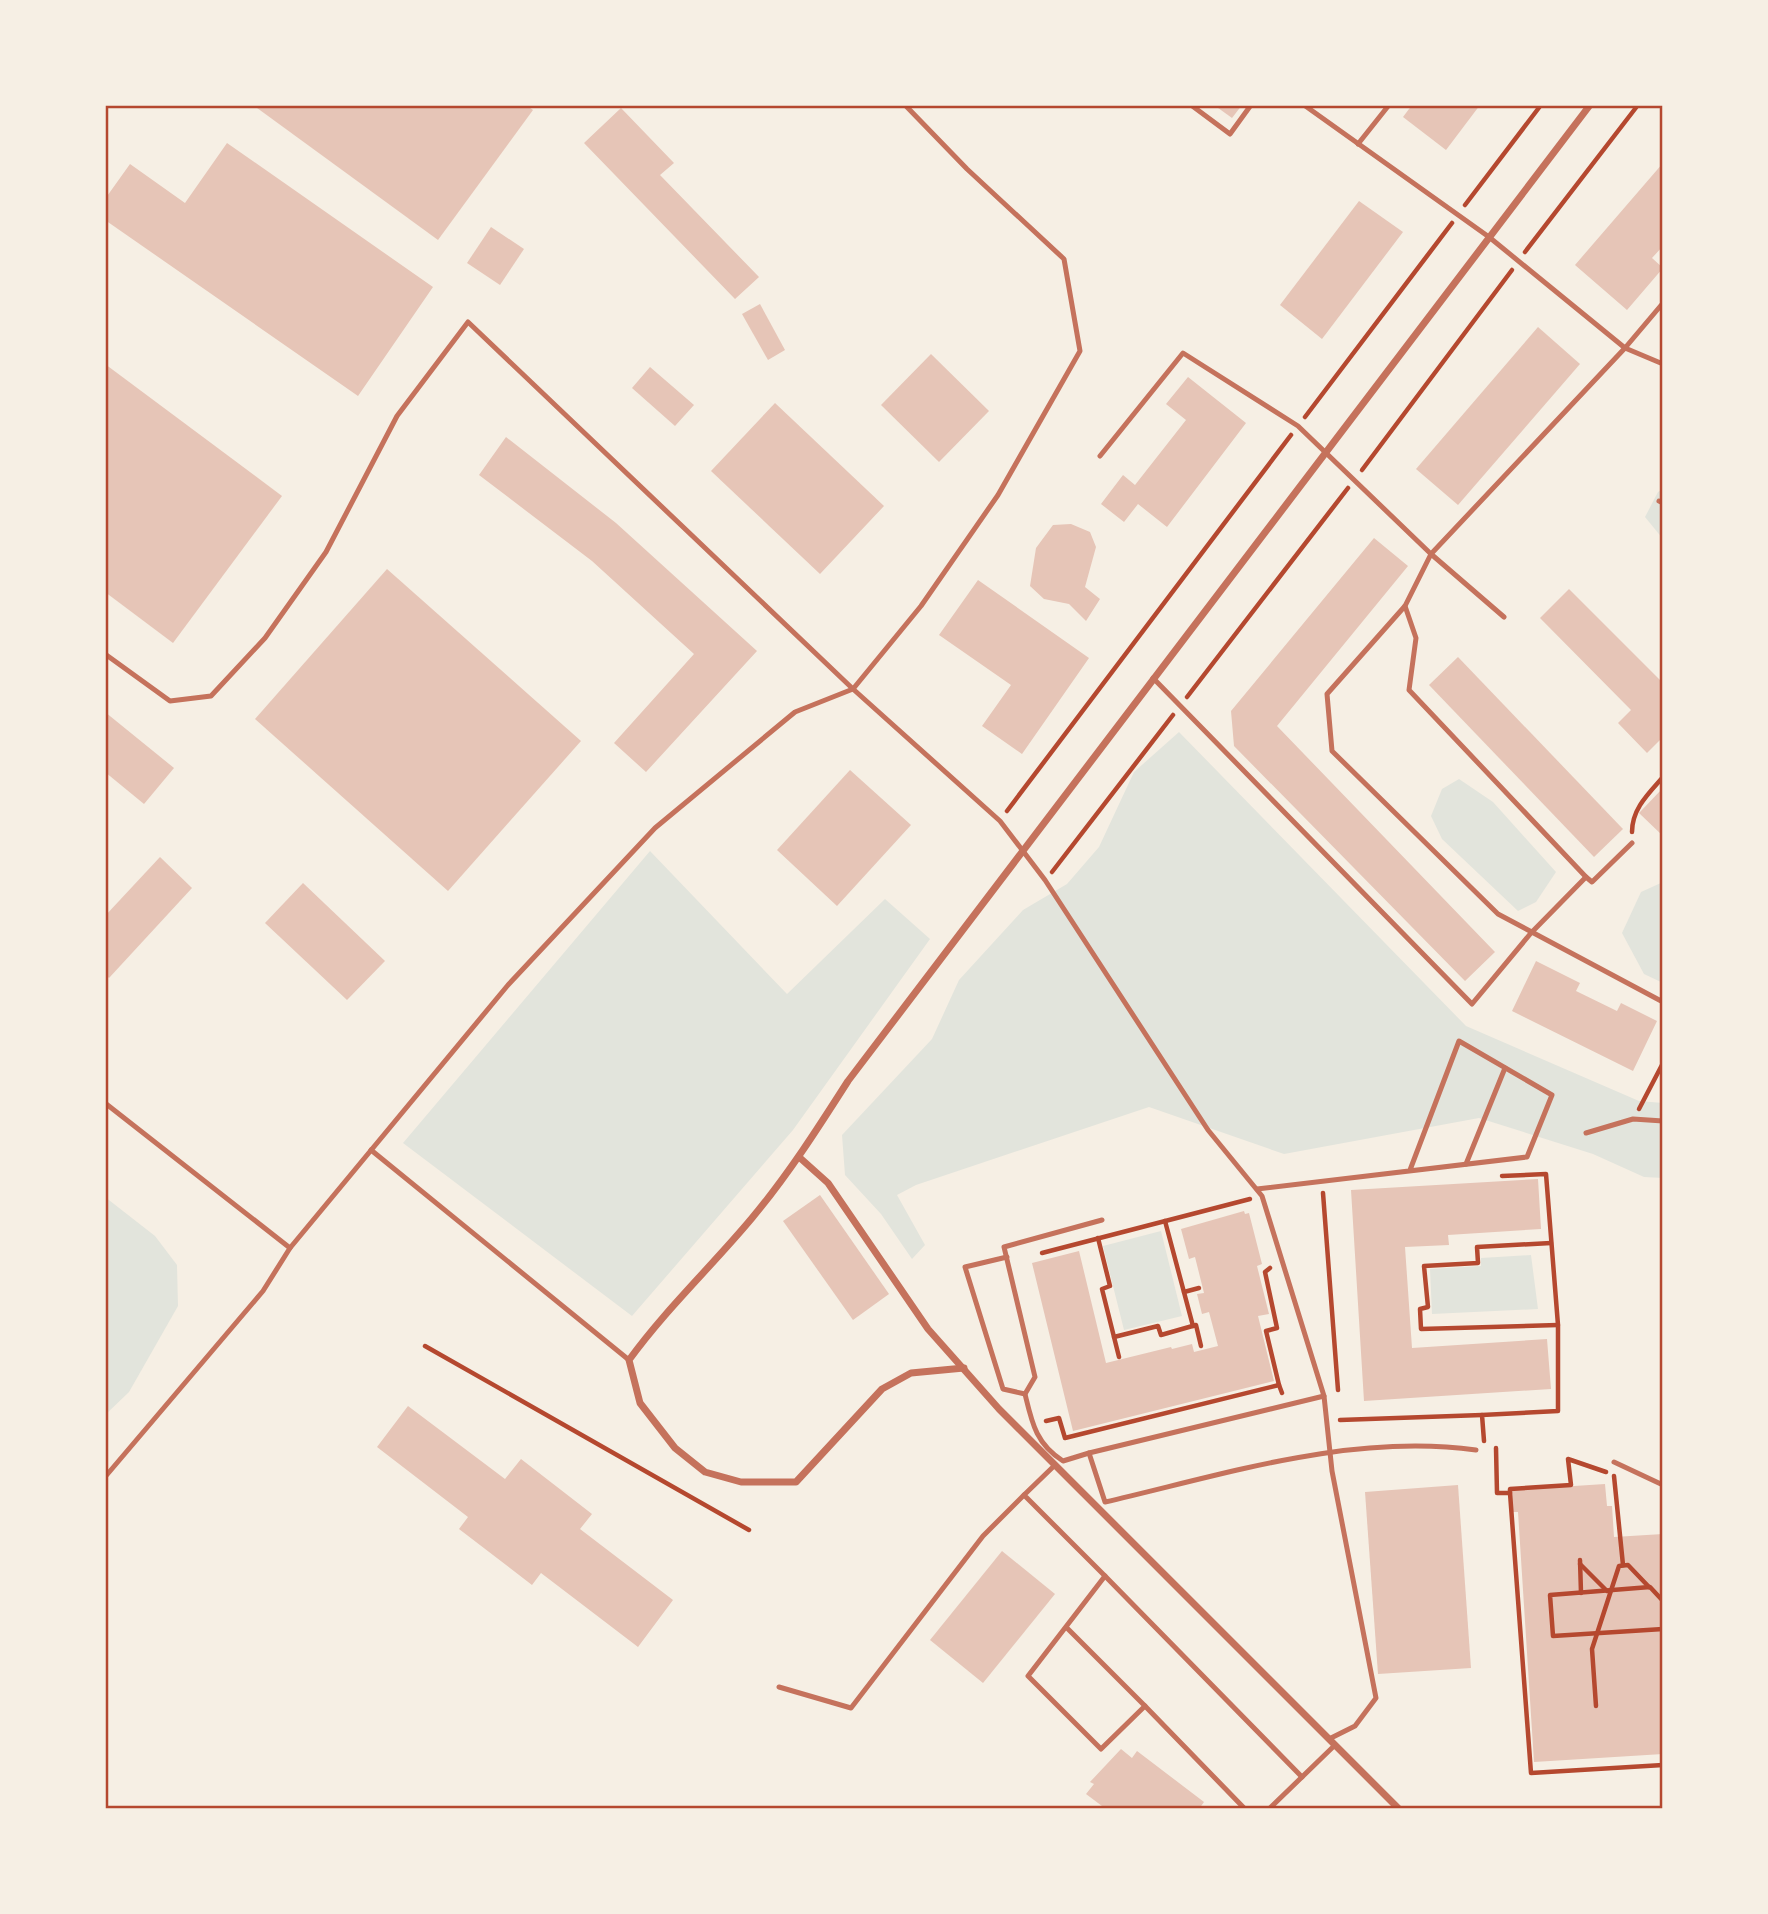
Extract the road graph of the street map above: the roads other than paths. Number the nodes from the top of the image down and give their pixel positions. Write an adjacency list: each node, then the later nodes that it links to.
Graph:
1 (905, 105): 19 (lane)
2 (1191, 105): 3 (lane)
3 (1251, 105)
4 (1304, 105): 7 (lane)
5 (1389, 105): 7 (lane)
6 (1590, 105): 8 (street)
7 (1358, 144): 8 (lane)
8 (1489, 237): 10 (lane); 12 (street)
9 (1663, 303): 10 (lane)
10 (1625, 348): 11 (lane); 14 (lane)
11 (1663, 364)
12 (1326, 451): 13 (lane); 14 (lane); 18 (street)
13 (1100, 456)
14 (1431, 554): 15 (lane); 16 (lane)
15 (1405, 607): 22 (lane); 23 (lane)
16 (1504, 617)
17 (105, 654): 19 (lane)
18 (1153, 678): 21 (street); 23 (lane)
19 (853, 689): 21 (lane); 29 (lane)
20 (1633, 844): 22 (lane)
21 (1023, 849): 30 (street); 33 (lane)
22 (1586, 877): 23 (lane)
23 (1531, 933): 24 (lane)
24 (1663, 1002)
25 (1505, 1068): 31 (lane); 31 (lane); 32 (lane)
26 (105, 1103): 35 (lane)
27 (1663, 1121): 28 (lane)
28 (1586, 1133)
29 (371, 1150): 35 (lane); 37 (lane)
30 (799, 1157): 37 (street); 38 (street)
31 (1466, 1164): 32 (lane)
32 (1410, 1170): 33 (lane)
33 (1257, 1189): 40 (lane)
34 (1102, 1220): 36 (lane)
35 (290, 1248): 46 (lane)
36 (1007, 1259): 39 (lane); 39 (lane)
37 (629, 1360): 38 (street)
38 (964, 1368): 45 (street)
39 (1025, 1394): 43 (lane)
40 (1324, 1396): 41 (lane); 43 (lane)
41 (1332, 1450): 42 (lane); 43 (lane); 53 (lane)
42 (1476, 1450)
43 (1089, 1453)
44 (1614, 1462): 47 (lane)
45 (1055, 1465): 48 (lane); 53 (street)
46 (105, 1477)
47 (1663, 1485)
48 (1024, 1495): 49 (lane); 51 (lane)
49 (1105, 1576): 50 (lane); 54 (lane)
50 (1066, 1627): 52 (lane); 52 (lane)
51 (779, 1687)
52 (1145, 1706): 55 (lane)
53 (1332, 1742): 54 (lane); 57 (street)
54 (1302, 1777): 56 (lane)
55 (1245, 1809)
56 (1269, 1809)
57 (1399, 1809)

